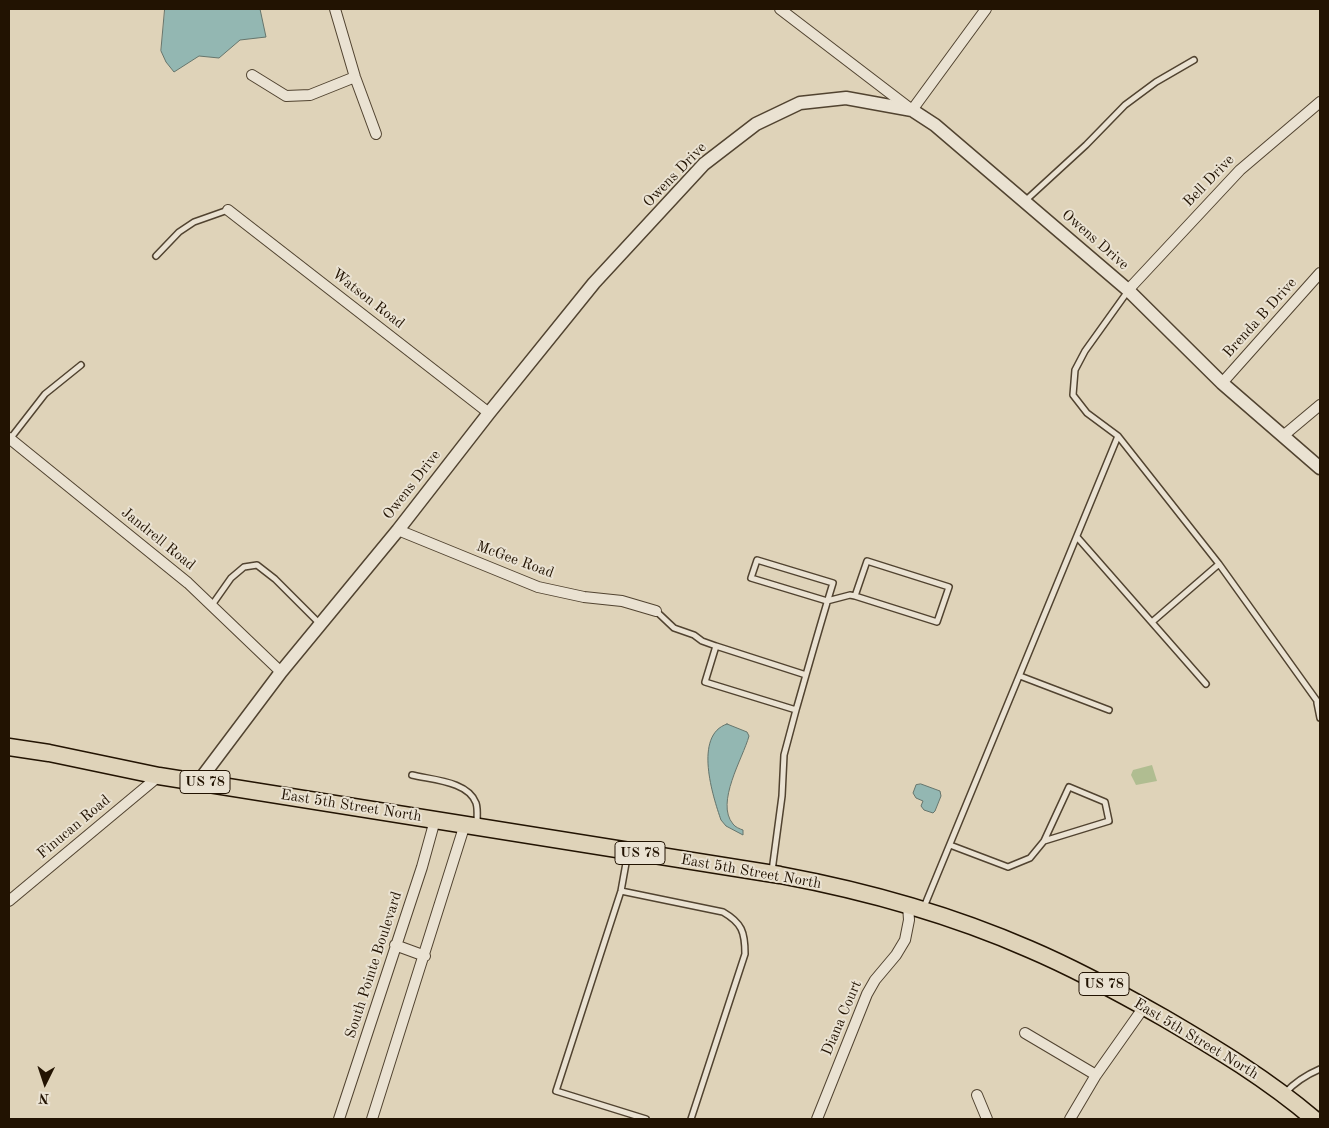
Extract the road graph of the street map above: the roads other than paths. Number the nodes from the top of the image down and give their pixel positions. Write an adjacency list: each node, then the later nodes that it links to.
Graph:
1 (335, 9): 6 (street)
2 (780, 9): 8 (street)
3 (986, 9): 8 (street)
4 (1194, 60): 10 (lane)
5 (252, 75): 6 (street)
6 (355, 77): 9 (street)
7 (1320, 102): 14 (street, Bell Drive)
8 (912, 110): 10 (street, Owens Drive); 18 (street, Owens Drive)
9 (376, 134)
10 (1024, 201): 14 (street, Owens Drive)
11 (228, 210): 12 (lane); 18 (street, Watson Road)
12 (156, 256)
13 (1320, 273): 16 (street, Brenda B Drive)
14 (1128, 290): 16 (street, Owens Drive); 19 (lane)
15 (81, 365): 21 (lane)
16 (1222, 383): 20 (street, Owens Drive)
17 (1320, 405): 20 (street)
18 (489, 413): 23 (street, Owens Drive)
19 (1118, 436): 24 (lane); 25 (lane)
20 (1283, 436): 22 (street, Owens Drive)
21 (9, 439): 28 (street, Jandrell Road)
22 (1320, 468)
23 (398, 530): 29 (street, McGee Road); 31 (street, Owens Drive)
24 (1077, 537): 30 (lane); 35 (lane)
25 (1219, 564): 30 (lane); 37 (lane)
26 (855, 596): 26 (lane); 27 (lane)
27 (827, 602): 27 (lane); 34 (lane)
28 (212, 605): 31 (lane); 33 (street, Jandrell Road)
29 (656, 610): 32 (lane)
30 (1152, 622): 36 (lane)
31 (321, 624): 33 (street, Owens Drive)
32 (716, 646): 34 (lane); 39 (lane)
33 (281, 672): 45 (street, Owens Drive)
34 (806, 675): 39 (lane)
35 (1020, 676): 40 (lane); 49 (lane)
36 (1206, 684)
37 (1316, 700): 38 (lane); 41 (lane)
38 (1320, 705)
39 (796, 710): 51 (lane)
40 (1109, 710)
41 (1320, 718)
42 (9, 747): 43 (main road, East 5th Street North / US 78)
43 (159, 776): 45 (main road, East 5th Street North / US 78); 53 (street, Finucan Road)
44 (412, 776): 47 (lane)
45 (199, 781): 46 (main road, East 5th Street North / US 78)
46 (435, 820): 47 (main road, East 5th Street North / US 78); 55 (street, South Pointe Boulevard)
47 (472, 825): 50 (main road, East 5th Street North / US 78); 56 (street)
48 (1044, 840): 48 (lane); 49 (lane)
49 (950, 845): 54 (lane)
50 (628, 852): 51 (main road, East 5th Street North / US 78); 52 (lane)
51 (772, 874): 54 (main road, East 5th Street North / US 78)
52 (622, 891): 65 (lane); 66 (lane)
53 (9, 901)
54 (916, 907): 57 (main road, East 5th Street North / US 78); 67 (street, Diana Court)
55 (395, 945): 56 (street); 63 (street, South Pointe Boulevard)
56 (425, 956): 64 (street)
57 (1144, 1007): 60 (street); 62 (main road, East 5th Street North / US 78)
58 (1025, 1033): 60 (street)
59 (1320, 1069): 62 (lane)
60 (1096, 1075): 69 (street)
61 (977, 1095): 68 (street)
62 (1283, 1095): 70 (main road, East 5th Street North / US 78)
63 (339, 1119)
64 (372, 1119)
65 (646, 1119)
66 (691, 1119)
67 (817, 1119)
68 (987, 1119)
69 (1070, 1119)
70 (1314, 1119)

